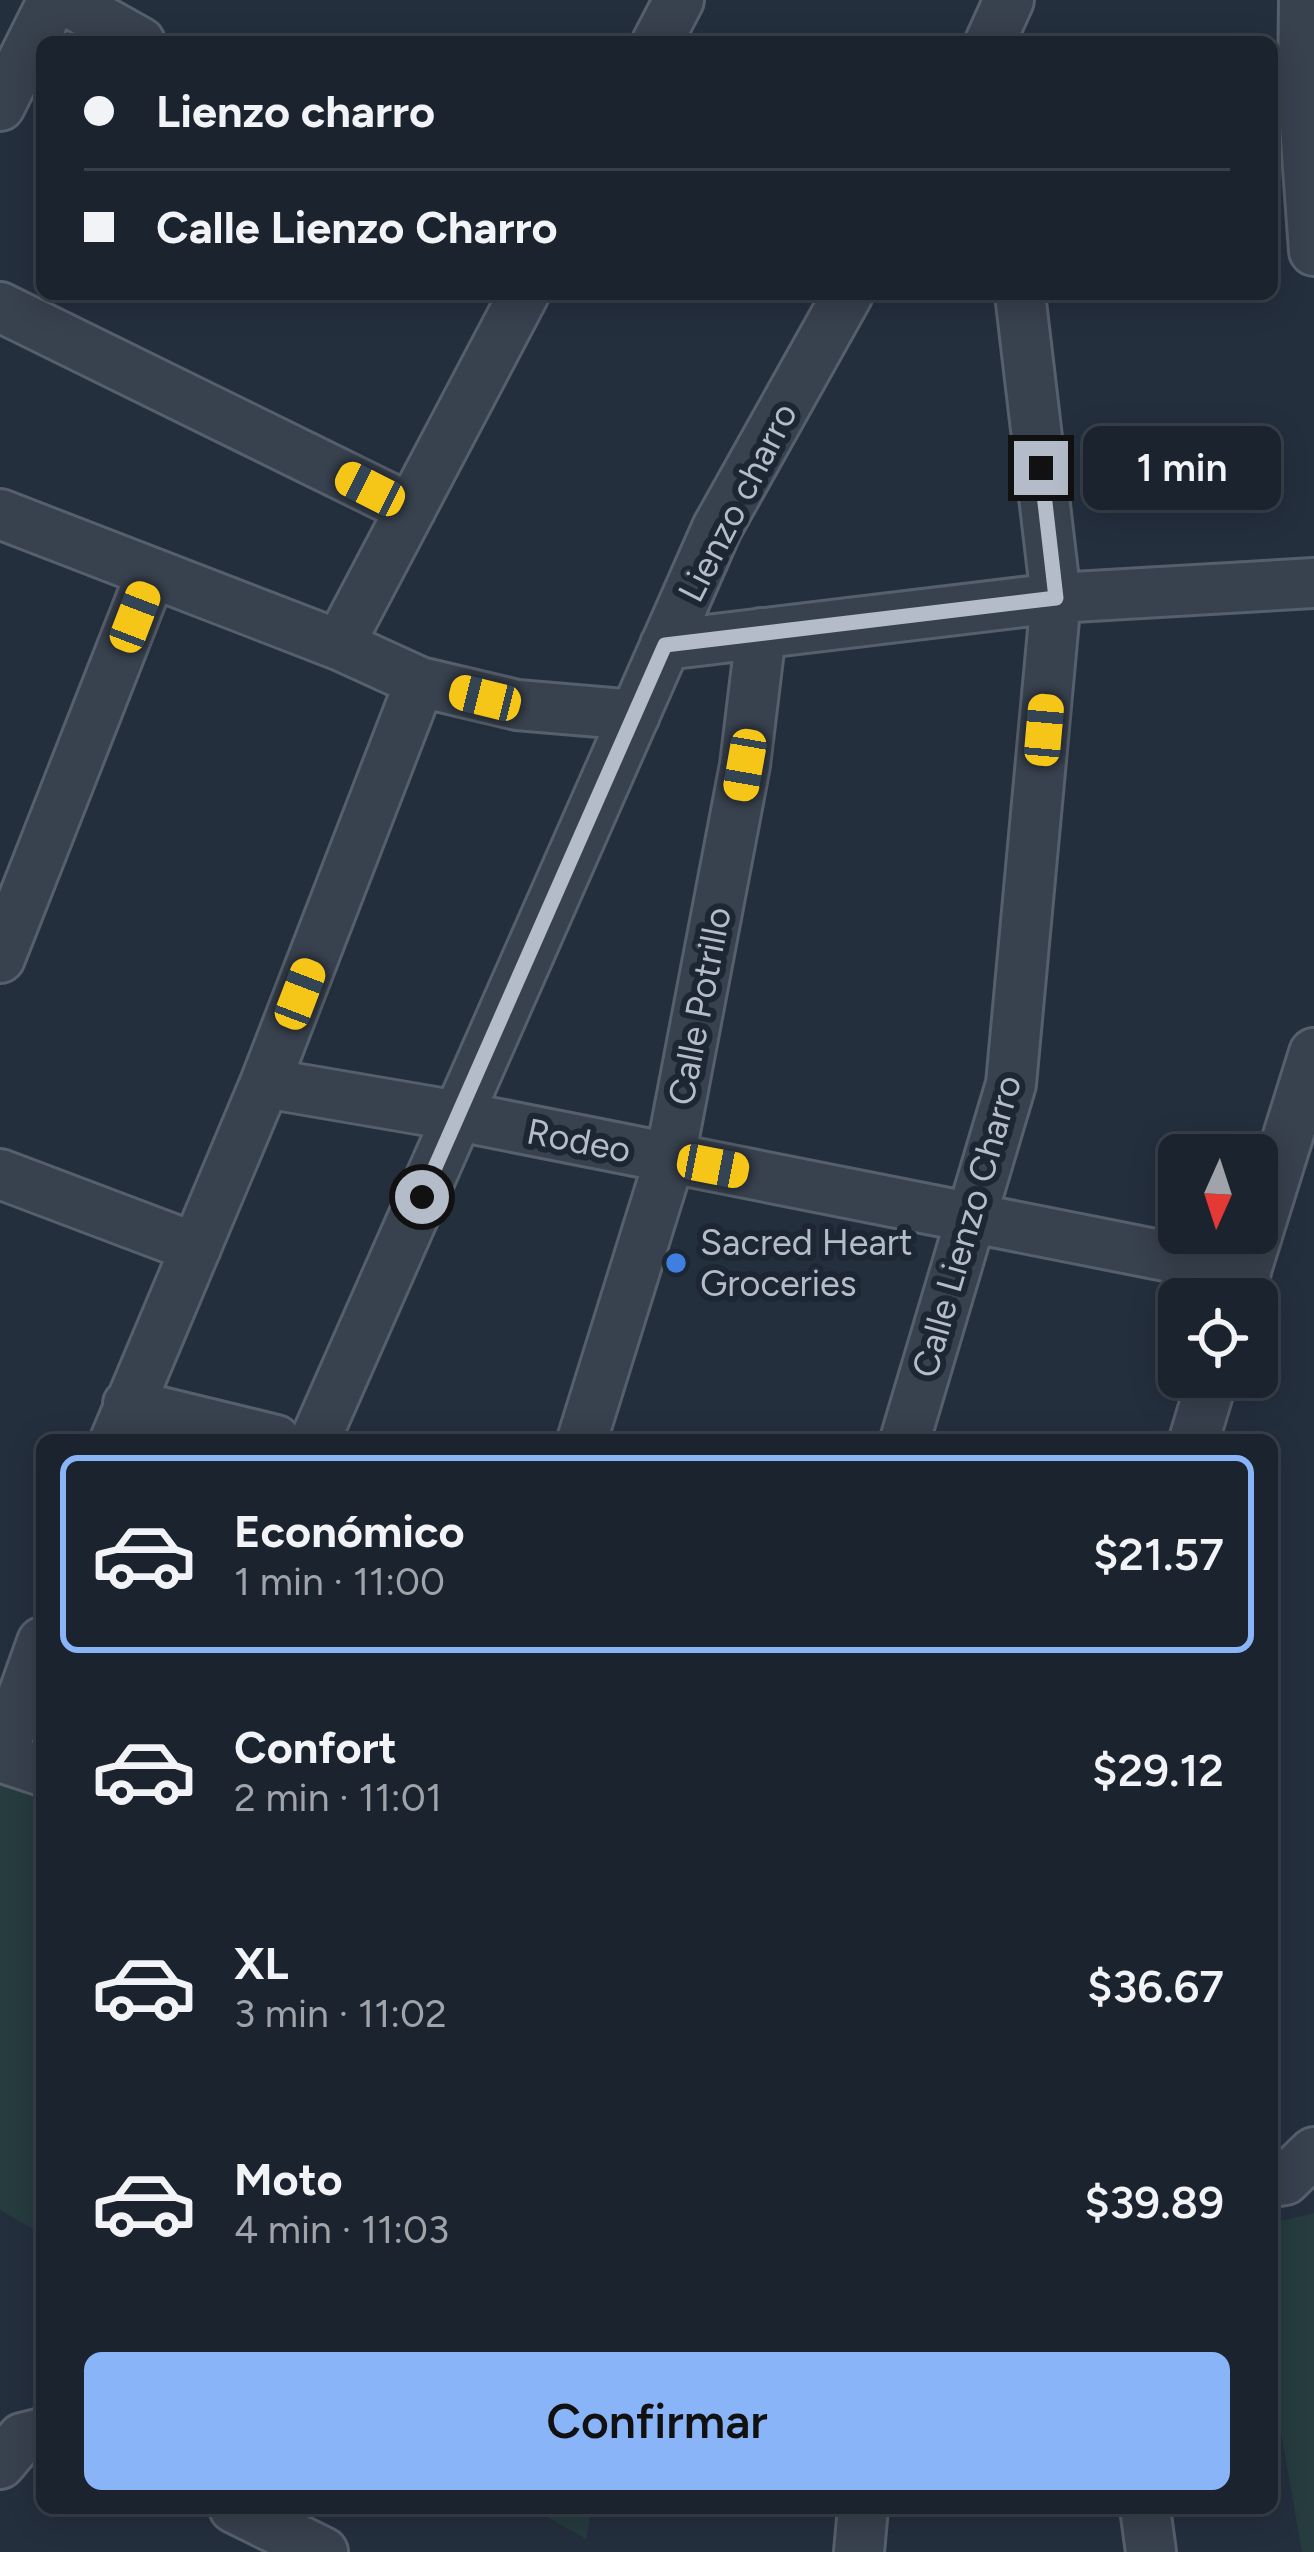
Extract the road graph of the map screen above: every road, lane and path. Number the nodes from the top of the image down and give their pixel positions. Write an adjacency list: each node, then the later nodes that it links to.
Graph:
1 (53, 0): 9 (street)
2 (65, 0): 6 (street)
3 (679, 0): 7 (street)
4 (1009, 0): 8 (street)
5 (1304, 0): 10 (street)
6 (129, 36)
7 (659, 36)
8 (993, 36)
9 (0, 106)
10 (1314, 251)
11 (521, 300): 15 (street)
12 (845, 300): 22 (street, Lienzo charro)
13 (1021, 300): 19 (street, Calle Lienzo Charro)
14 (0, 307): 15 (street)
15 (411, 509): 21 (street)
16 (0, 514): 17 (street)
17 (152, 574): 21 (street); 25 (street)
18 (1314, 583): 19 (street)
19 (1056, 598): 20 (street); 31 (street, Calle Lienzo Charro)
20 (761, 633): 22 (street); 29 (street, Calle Potrillo)
21 (339, 645): 23 (street)
22 (665, 645): 24 (street, Lienzo charro)
23 (420, 682): 24 (street); 27 (street)
24 (634, 715): 28 (street, Lienzo charro)
25 (0, 958)
26 (1314, 1053): 34 (street)
27 (266, 1083): 28 (street, Rodeo); 32 (street)
28 (458, 1116): 29 (street, Rodeo); 38 (street, Lienzo charro)
29 (670, 1158): 31 (street, Rodeo); 39 (street, Calle Potrillo)
30 (0, 1174): 32 (street)
31 (971, 1218): 33 (street, Rodeo); 40 (street, Calle Lienzo Charro)
32 (196, 1248): 36 (street)
33 (1209, 1278)
34 (1244, 1278)
35 (1207, 1398): 41 (street)
36 (122, 1422): 37 (street)
37 (225, 1434)
38 (319, 1434)
39 (584, 1434)
40 (907, 1434)
41 (1196, 1434)
42 (36, 1658): 43 (street)
43 (0, 1757): 44 (street)
44 (36, 1769)
45 (1314, 2152): 46 (street)
46 (1278, 2181)
47 (36, 2434): 48 (street)
48 (0, 2464)
49 (246, 2514): 52 (street)
50 (863, 2514): 53 (street)
51 (1146, 2514): 54 (street)
52 (323, 2552)
53 (860, 2552)
54 (1151, 2552)

